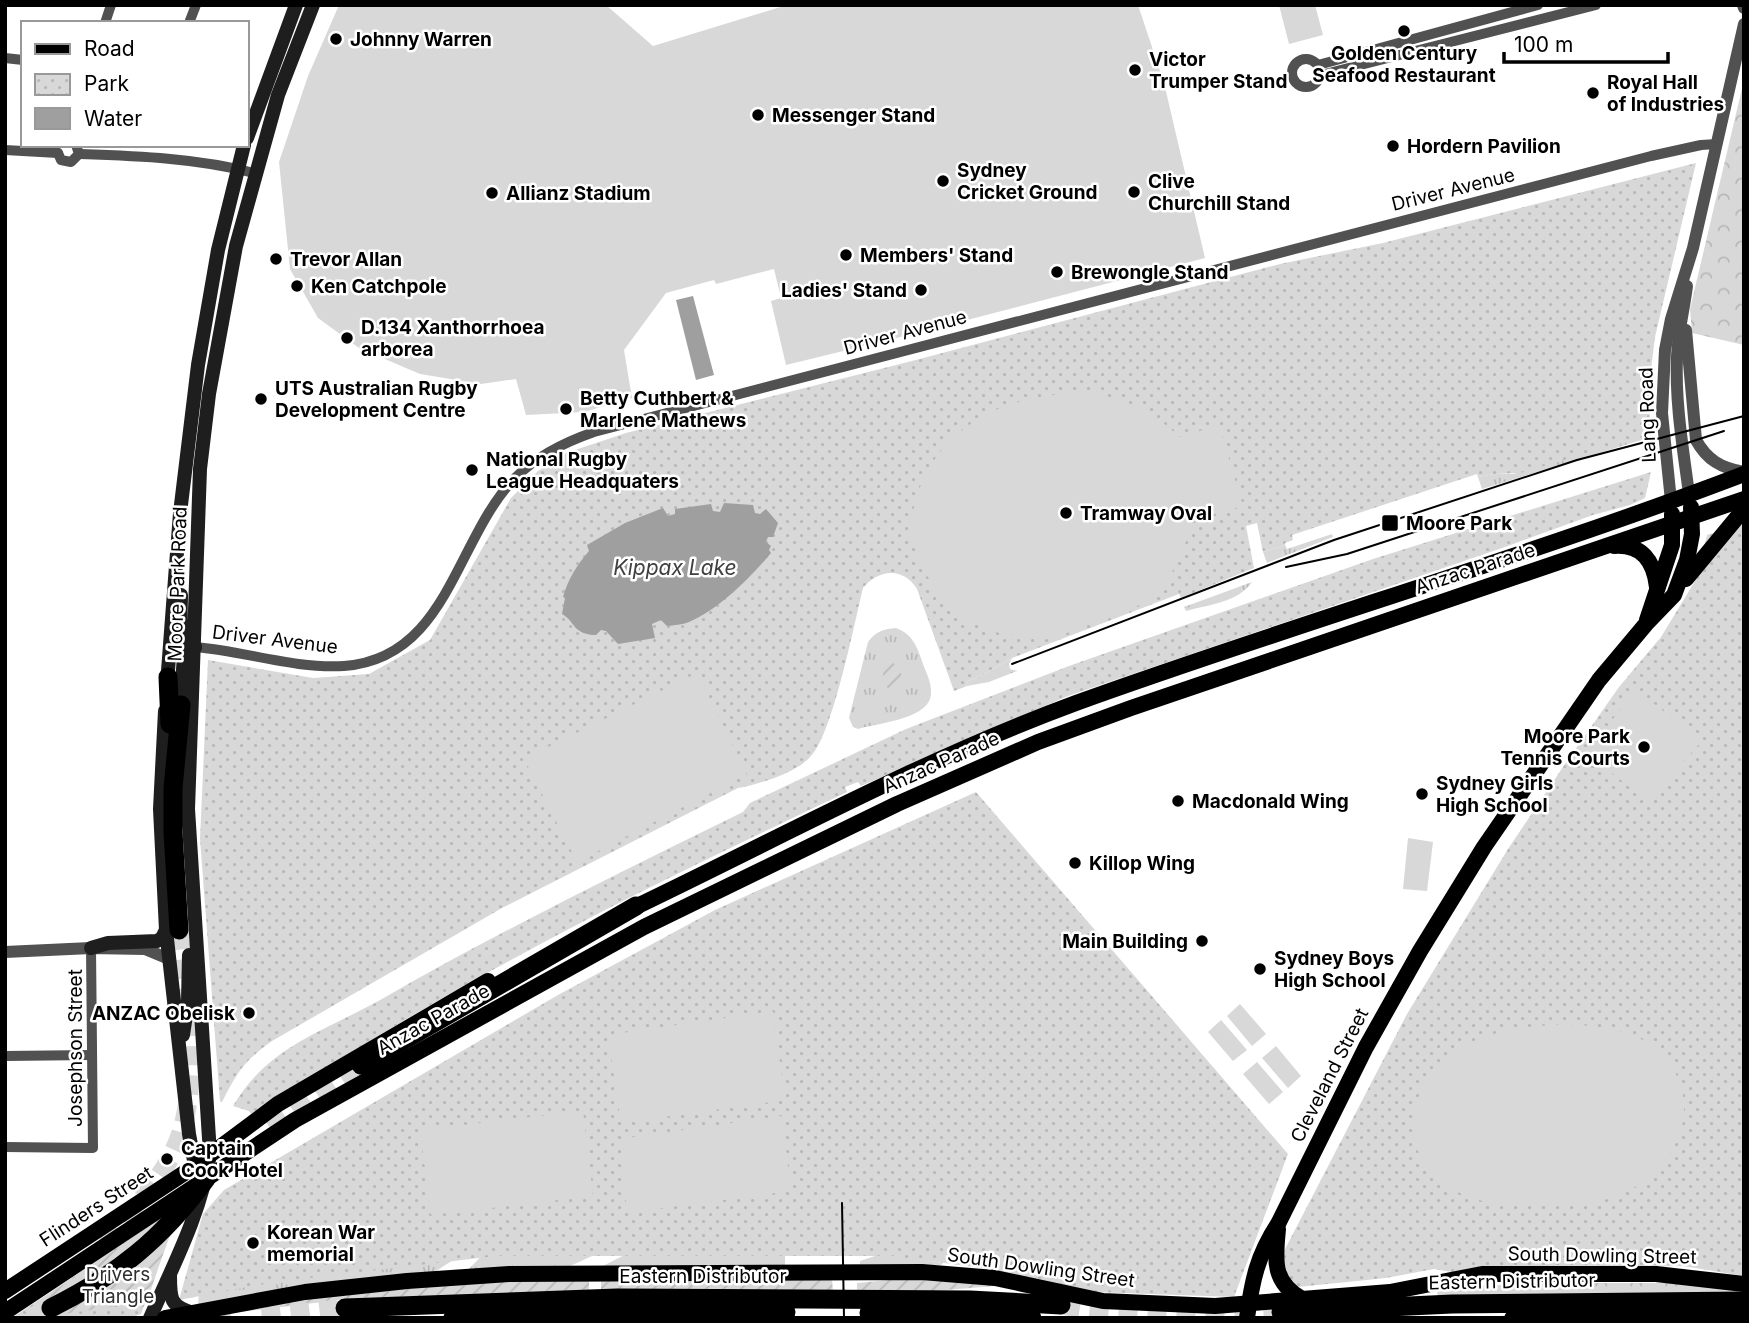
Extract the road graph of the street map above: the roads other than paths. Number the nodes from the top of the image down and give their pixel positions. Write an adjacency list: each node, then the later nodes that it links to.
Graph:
1 (296, 5): 6 (main road)
2 (313, 5): 15 (main road, Moore Park Road)
3 (1538, 5): 4 (street)
4 (1596, 5)
5 (1744, 24): 7 (street, Lang Road)
6 (248, 135)
7 (1717, 144): 16 (street, Lang Road); 31 (street, Driver Avenue)
8 (150, 147): 13 (street)
9 (243, 147): 14 (main road, Moore Park Road)
10 (59, 149): 11 (street); 12 (street)
11 (5, 150)
12 (78, 150): 13 (street)
13 (147, 157): 14 (street)
14 (237, 169): 15 (street); 18 (main road, Moore Park Road)
15 (254, 173): 18 (main road, Moore Park Road)
16 (1693, 248): 17 (street, Lang Road); 22 (street, Lang Road)
17 (1685, 305): 19 (street); 20 (street, Lang Road)
18 (198, 420): 24 (main road, Moore Park Road); 31 (main road, Moore Park Road)
19 (1744, 473): 20 (main road, Anzac Parade)
20 (1689, 494): 22 (main road, Anzac Parade); 25 (main road, Cleveland Street)
21 (1744, 499): 25 (main road, Anzac Parade)
22 (1671, 501): 26 (main road, Cleveland Street); 35 (main road, Anzac Parade)
23 (1744, 509): 29 (main road)
24 (180, 513): 31 (main road); 32 (main road, Moore Park Road)
25 (1692, 516): 26 (main road, Anzac Parade); 29 (main road, Cleveland Street)
26 (1673, 523): 27 (main road, Anzac Parade); 28 (main road, Cleveland Street)
27 (1608, 547): 28 (main road); 46 (main road, Anzac Parade)
28 (1657, 587): 30 (main road, Cleveland Street)
29 (1674, 595): 30 (main road, Cleveland Street)
30 (1646, 624): 47 (main road, Cleveland Street)
31 (195, 647): 33 (main road); 45 (main road, Moore Park Road)
32 (168, 677): 34 (highway); 36 (main road, Moore Park Road)
33 (181, 705): 34 (highway); 40 (main road)
34 (173, 788): 36 (highway)
35 (636, 906): 43 (highway); 45 (main road, Anzac Parade)
36 (173, 930): 37 (main road); 39 (main road, Moore Park Road)
37 (91, 948): 38 (street); 39 (street); 41 (street, Josephson Street)
38 (5, 952)
39 (169, 959): 40 (main road, Moore Park Road)
40 (180, 1054): 46 (main road, Moore Park Road)
41 (92, 1055): 42 (street); 44 (street, Josephson Street)
42 (5, 1056)
43 (361, 1065)
44 (5, 1147)
45 (210, 1154): 46 (main road, Flinders Street)
46 (201, 1172): 48 (main road, Moore Park Road); 50 (main road, Flinders Street); 54 (highway); 57 (main road, Flinders Street)
47 (1278, 1224): 51 (main road); 56 (main road, Cleveland Street)
48 (170, 1271): 59 (main road); 61 (main road, Moore Park Road)
49 (1744, 1284): 51 (main road, South Dowling Street)
50 (5, 1291)
51 (1302, 1300): 56 (main road, South Dowling Street)
52 (1744, 1301): 58 (highway, Eastern Distributor)
53 (1060, 1306): 55 (highway, Eastern Distributor)
54 (51, 1308)
55 (345, 1308)
56 (1248, 1310): 59 (main road, South Dowling Street)
57 (5, 1312)
58 (1282, 1312)
59 (193, 1313): 62 (main road, South Dowling Street)
60 (1744, 1314): 66 (highway, Eastern Distributor)
61 (150, 1318)
62 (164, 1318)
63 (453, 1318): 64 (highway, Eastern Distributor)
64 (538, 1318): 65 (highway, Eastern Distributor)
65 (1032, 1318)
66 (1514, 1318)

